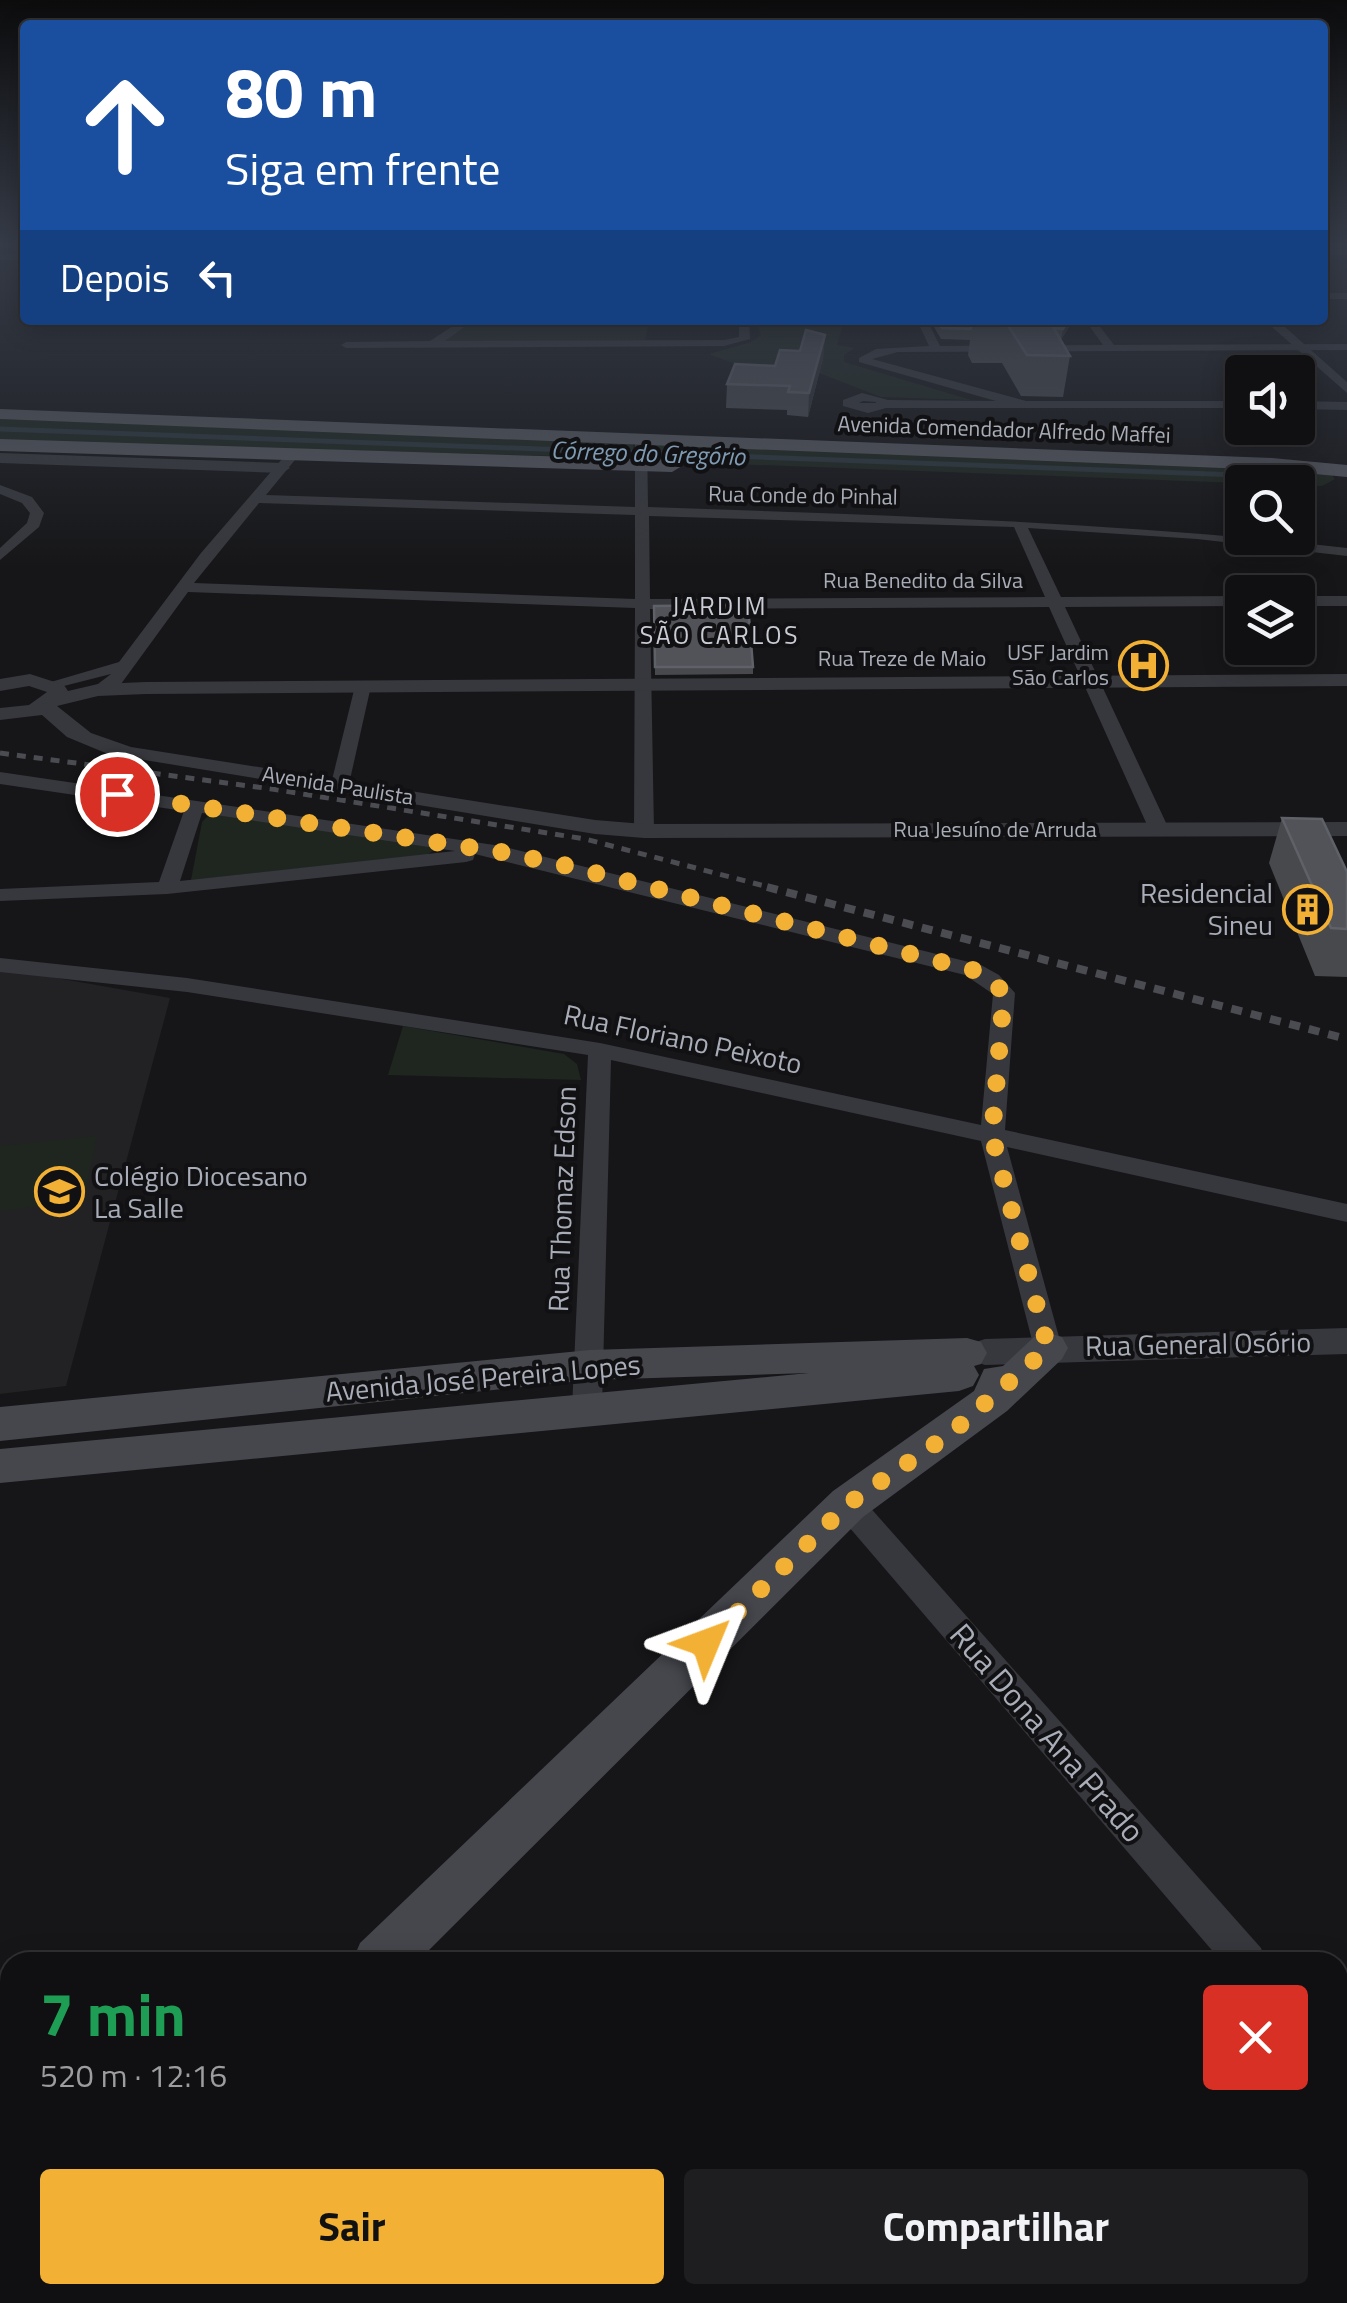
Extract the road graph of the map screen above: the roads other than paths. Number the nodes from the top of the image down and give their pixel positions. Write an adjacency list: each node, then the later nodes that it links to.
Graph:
1 (874, 353): 5 (street)
2 (1308, 353): 3 (street)
3 (1347, 389)
4 (884, 404): 5 (street)
5 (1028, 405): 6 (street)
6 (1225, 406)
7 (1315, 406): 8 (street)
8 (1347, 406)
9 (0, 414): 11 (main road, Avenida Comendador Alfredo Maffei)
10 (0, 445): 13 (main road, Avenida Comendador Alfredo Maffei)
11 (641, 453): 13 (main road, Avenida Comendador Alfredo Maffei); 14 (main road, Avenida Comendador Alfredo Maffei); 15 (main road, Avenida Comendador Alfredo Maffei); 19 (street)
12 (0, 461): 13 (street)
13 (288, 462): 18 (street, Rua Treze de Maio)
14 (699, 467)
15 (1336, 470): 17 (main road)
16 (0, 489): 22 (street)
17 (1347, 491)
18 (256, 499): 19 (street, Rua Conde do Pinhal); 23 (street, Rua Treze de Maio)
19 (644, 514): 20 (street, Rua Conde do Pinhal); 28 (street)
20 (1019, 523): 21 (street, Rua Conde do Pinhal); 27 (street)
21 (1347, 552)
22 (0, 556)
23 (184, 587): 28 (street, Rua Benedito da Silva); 29 (street, Rua Treze de Maio)
24 (1225, 601): 27 (street, Rua Benedito da Silva)
25 (1315, 601): 26 (street)
26 (1347, 601)
27 (1055, 602): 28 (street, Rua Benedito da Silva); 31 (street)
28 (641, 604): 32 (street)
29 (127, 664): 35 (street, Rua Treze de Maio); 36 (street)
30 (1347, 680): 31 (street, Rua Treze de Maio)
31 (1092, 682): 32 (street, Rua Treze de Maio); 41 (street)
32 (642, 684): 34 (street, Rua Treze de Maio); 43 (street)
33 (0, 685): 36 (street)
34 (363, 686): 35 (street, Rua Treze de Maio); 39 (street)
35 (98, 690): 36 (street, Rua Treze de Maio)
36 (50, 697): 37 (street); 39 (street, Avenida Paulista)
37 (0, 714)
38 (0, 778): 40 (street, Avenida Paulista)
39 (340, 784): 43 (street, Avenida Paulista)
40 (195, 805): 44 (street, Avenida Paulista); 45 (street)
41 (1158, 828): 42 (street, Rua Jesuíno de Arruda); 43 (street, Rua Jesuíno de Arruda)
42 (1347, 829)
43 (644, 831)
44 (501, 852): 45 (street); 49 (street)
45 (167, 888): 46 (street)
46 (0, 895)
47 (0, 965): 48 (street, Rua Floriano Peixoto)
48 (600, 1050): 49 (street, Rua Floriano Peixoto); 53 (street, Rua Thomaz Edson)
49 (992, 1136): 50 (street, Rua Floriano Peixoto); 52 (street)
50 (1347, 1213)
51 (1347, 1340): 52 (street, Rua General Osório)
52 (1048, 1348): 54 (main road)
53 (590, 1365): 54 (main road, Avenida José Pereira Lopes); 55 (street, Rua Thomaz Edson); 56 (main road, Avenida José Pereira Lopes)
54 (978, 1374): 55 (main road, Avenida José Pereira Lopes); 58 (main road)
55 (587, 1409): 57 (main road, Avenida José Pereira Lopes)
56 (0, 1424)
57 (0, 1466)
58 (848, 1504): 59 (main road); 60 (street, Rua Dona Ana Prado)
59 (398, 1952)
60 (1238, 1952)

